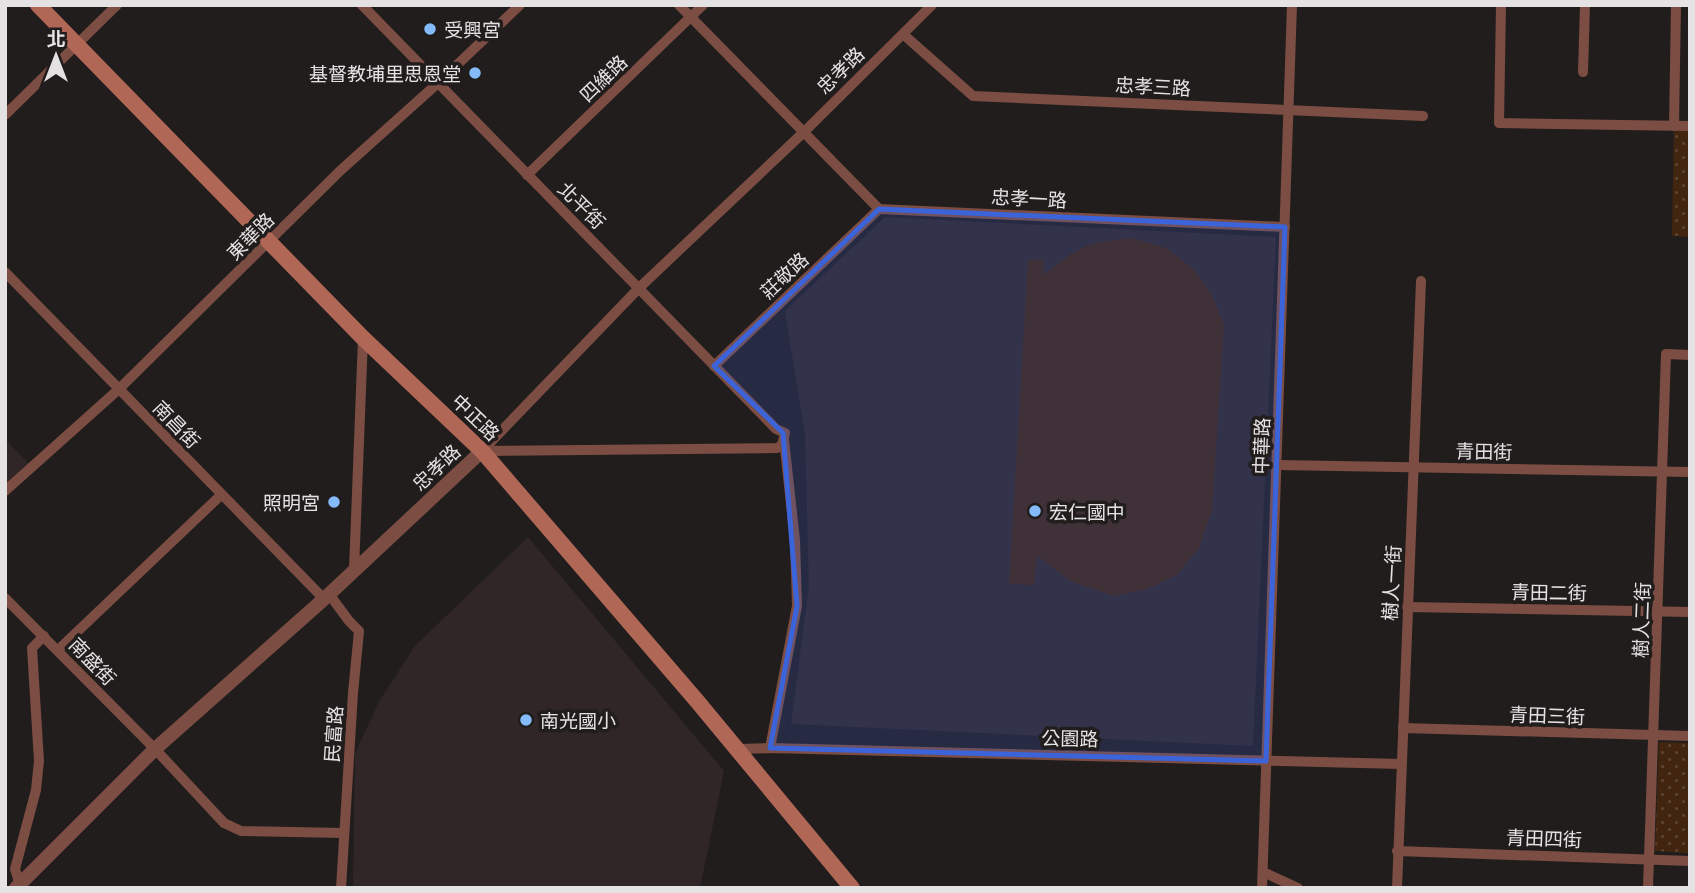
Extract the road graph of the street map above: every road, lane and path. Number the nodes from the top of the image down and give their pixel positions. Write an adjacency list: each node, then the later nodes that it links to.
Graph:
1 (38, 5): 14 (main road, 中正路)
2 (117, 5): 14 (street)
3 (362, 5): 16 (street, 北平街)
4 (520, 5): 16 (street, 東華路)
5 (679, 5): 12 (street)
6 (703, 5): 12 (street, 四維路)
7 (932, 5): 13 (street, 忠孝路)
8 (1292, 5): 17 (street, 中華路)
9 (1501, 5): 20 (street)
10 (1585, 5): 15 (street)
11 (1676, 5): 20 (street)
12 (691, 17): 22 (street); 23 (street, 四維路)
13 (904, 35): 17 (street, 忠孝三路); 22 (street, 忠孝路)
14 (75, 45): 18 (street); 26 (main road, 中正路)
15 (1583, 72)
16 (438, 83): 23 (street, 北平街); 26 (street, 東華路)
17 (1290, 111): 19 (street, 忠孝三路); 25 (street, 中華路)
18 (5, 116)
19 (1423, 116)
20 (1674, 126): 21 (street)
21 (1690, 126)
22 (805, 131): 24 (street); 29 (street, 忠孝路)
23 (527, 175): 29 (street, 北平街)
24 (879, 209): 25 (street, 忠孝一路); 32 (street, 莊敬路)
25 (1285, 227): 36 (street, 中華路)
26 (268, 242): 30 (main road, 中正路); 33 (street, 東華路)
27 (5, 272): 33 (street, 南昌街)
28 (1421, 281): 37 (street, 樹人一街)
29 (639, 288): 32 (street, 北平街); 35 (street, 忠孝路)
30 (363, 338): 35 (main road, 中正路); 42 (street)
31 (1690, 355): 38 (street, 樹人二街)
32 (714, 366): 34 (street, 北平街)
33 (119, 389): 40 (street, 東華路); 41 (street, 南昌街)
34 (784, 440): 35 (street); 53 (street)
35 (482, 451): 42 (street, 忠孝路); 55 (main road, 中正路)
36 (1278, 465): 37 (street, 青田街); 56 (street, 中華路)
37 (1414, 467): 38 (street, 青田街); 45 (street, 樹人一街)
38 (1663, 472): 39 (street, 青田街); 46 (street, 樹人二街)
39 (1690, 472)
40 (5, 491)
41 (221, 495): 43 (street, 南昌街); 49 (street)
42 (354, 570): 43 (street, 忠孝路)
43 (326, 596): 54 (street, 忠孝路); 58 (street, 民富路)
44 (5, 598): 48 (street, 南盛街)
45 (1408, 607): 46 (street, 青田二街); 50 (street, 樹人一街)
46 (1658, 611): 47 (street, 青田二街); 51 (street, 樹人二街)
47 (1690, 612)
48 (44, 636): 49 (street, 南盛街); 63 (street)
49 (58, 650): 54 (street, 南盛街)
50 (1403, 728): 51 (street, 青田三街); 57 (street, 樹人一街)
51 (1655, 736): 52 (street, 青田三街); 60 (street, 樹人二街)
52 (1690, 736)
53 (770, 748): 55 (street, 公園路); 56 (street, 公園路)
54 (155, 749): 58 (street, 南盛街); 63 (street, 忠孝路)
55 (738, 750): 64 (main road, 中正路)
56 (1266, 761): 57 (street, 公園路); 62 (street, 中華路)
57 (1401, 764): 59 (street, 樹人一街)
58 (343, 833): 65 (street, 民富路)
59 (1397, 851): 60 (street, 青田四街); 68 (street, 樹人一街)
60 (1651, 860): 61 (street, 青田四街); 69 (street, 樹人二街)
61 (1690, 861)
62 (1263, 872): 66 (street, 中華路); 67 (street)
63 (18, 886)
64 (848, 887)
65 (341, 888)
66 (1262, 888)
67 (1298, 888)
68 (1397, 888)
69 (1648, 888)

